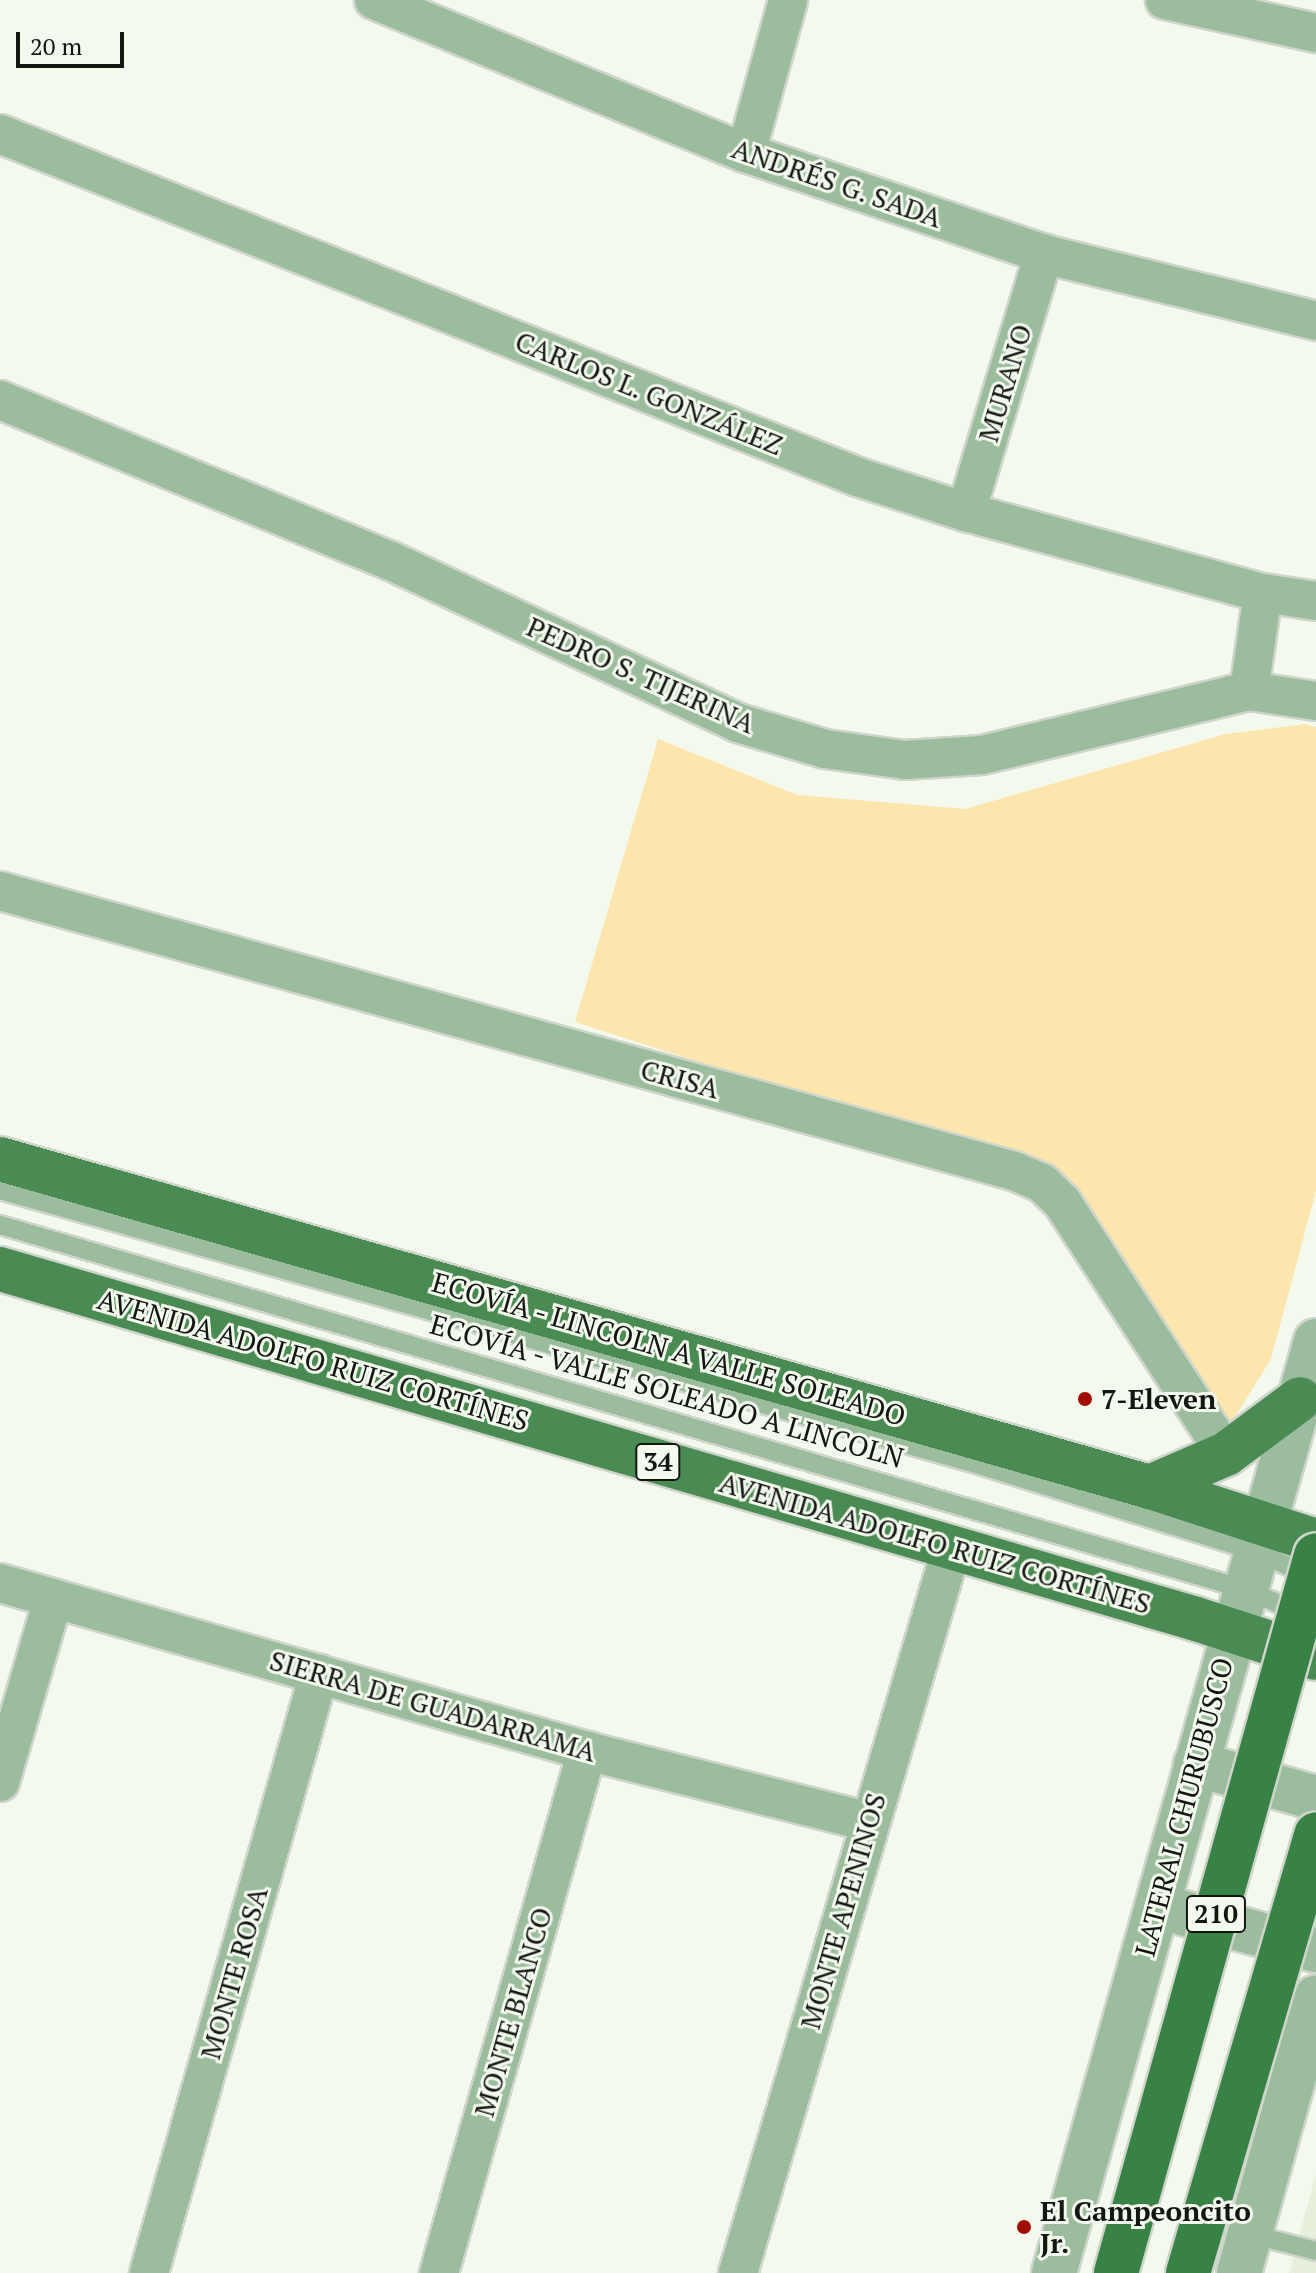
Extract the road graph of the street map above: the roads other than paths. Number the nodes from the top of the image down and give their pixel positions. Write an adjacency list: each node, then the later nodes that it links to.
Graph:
1 (374, 0): 6 (street, ANDRÉS G. SADA)
2 (788, 0): 6 (street)
3 (1165, 0): 4 (street)
4 (1316, 33)
5 (0, 134): 10 (street, CARLOS L. GONZÁLEZ)
6 (746, 153): 7 (street, ANDRÉS G. SADA)
7 (1044, 254): 8 (street, ANDRÉS G. SADA); 10 (street, MURANO)
8 (1316, 321)
9 (0, 400): 13 (street, PEDRO S. TIJERINA)
10 (966, 512): 11 (street, CARLOS L. GONZÁLEZ)
11 (1263, 593): 12 (street, CARLOS L. GONZÁLEZ); 13 (street)
12 (1316, 601)
13 (1249, 691): 14 (street, PEDRO S. TIJERINA)
14 (1316, 701)
15 (0, 891): 22 (street, CRISA)
16 (0, 1159): 23 (main road)
17 (0, 1190): 26 (lane, ECOVÍA - LINCOLN A VALLE SOLEADO)
18 (0, 1225): 26 (lane, ECOVÍA - VALLE SOLEADO A LINCOLN)
19 (0, 1269): 25 (main road, AVENIDA ADOLFO RUIZ CORTÍNES / 34)
20 (1316, 1341): 21 (street, LATERAL CHURUBUSCO)
21 (1300, 1399): 22 (main road); 26 (street, LATERAL CHURUBUSCO)
22 (1226, 1454): 23 (main road)
23 (1150, 1487): 26 (main road)
24 (1316, 1541): 26 (main road)
25 (951, 1550): 32 (main road, AVENIDA ADOLFO RUIZ CORTÍNES / 34); 39 (street, MONTE APENINOS)
26 (1254, 1554): 28 (lane, ECOVÍA - LINCOLN A VALLE SOLEADO); 31 (lane, ECOVÍA - VALLE SOLEADO A LINCOLN); 32 (street, LATERAL CHURUBUSCO)
27 (1316, 1555): 50 (highway, 210, bridge)
28 (1316, 1579)
29 (0, 1583): 30 (street, SIERRA DE GUADARRAMA)
30 (53, 1599): 34 (street, SIERRA DE GUADARRAMA); 37 (street)
31 (1316, 1620)
32 (1232, 1632): 33 (main road, AVENIDA ADOLFO RUIZ CORTÍNES / 34); 36 (street, LATERAL CHURUBUSCO)
33 (1316, 1658)
34 (319, 1674): 35 (street, SIERRA DE GUADARRAMA); 46 (street, MONTE ROSA)
35 (587, 1751): 39 (street, SIERRA DE GUADARRAMA); 47 (street, MONTE BLANCO)
36 (1196, 1764): 38 (street); 41 (street, LATERAL CHURUBUSCO)
37 (0, 1782)
38 (1316, 1798)
39 (869, 1822): 48 (street, MONTE APENINOS)
40 (1316, 1834): 51 (highway, 210, bridge)
41 (1158, 1906): 42 (street); 49 (street, LATERAL CHURUBUSCO)
42 (1316, 1950)
43 (1316, 1998): 45 (street)
44 (1316, 2251): 45 (lane)
45 (1245, 2254)
46 (149, 2273)
47 (439, 2273)
48 (738, 2273)
49 (1054, 2273)
50 (1116, 2273)
51 (1188, 2273)

